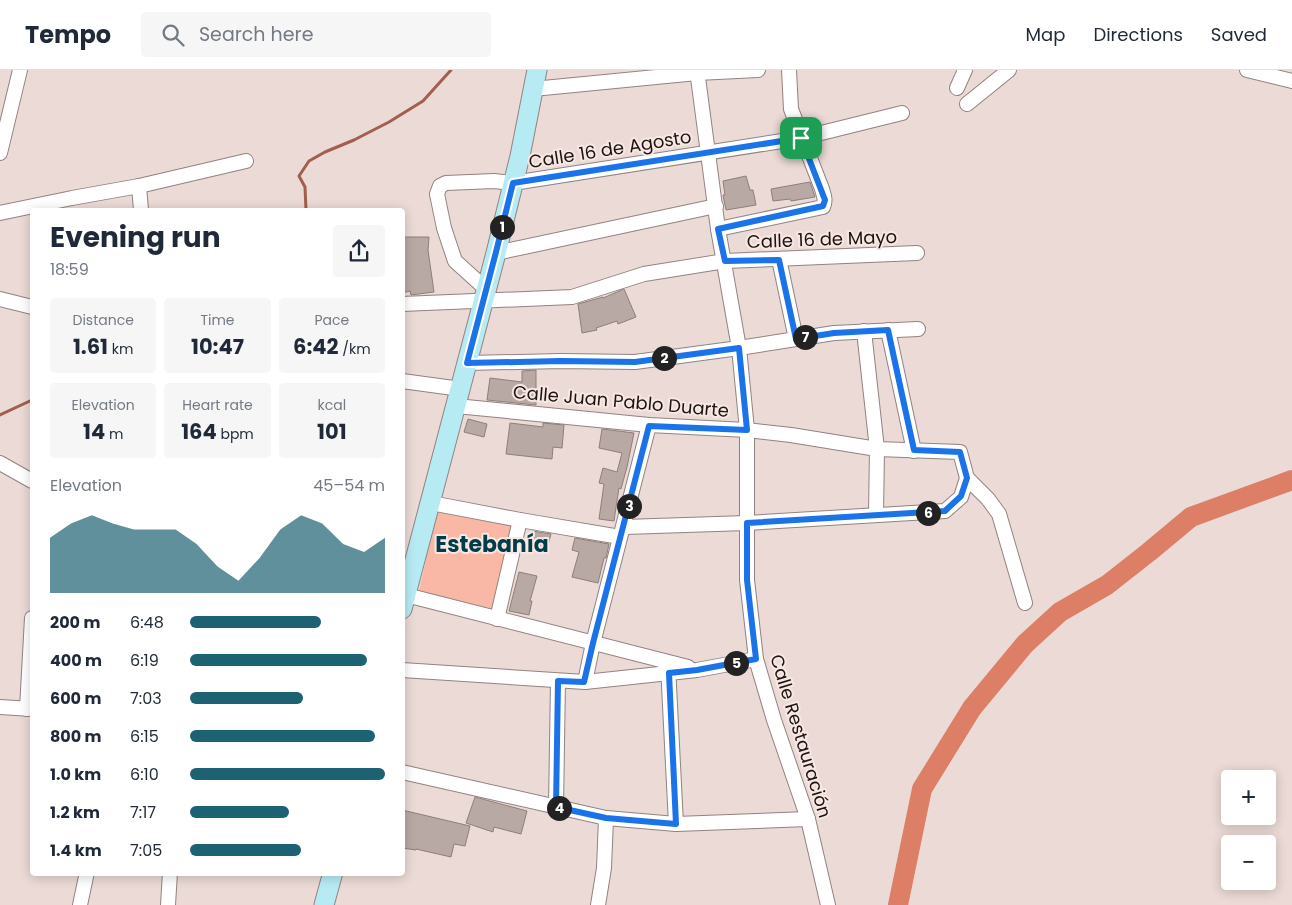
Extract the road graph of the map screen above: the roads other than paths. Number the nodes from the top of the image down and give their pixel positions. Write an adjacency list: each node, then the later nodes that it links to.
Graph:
1 (20, 70): 16 (street)
2 (537, 70): 11 (street)
3 (758, 70): 8 (street)
4 (789, 70): 14 (street)
5 (964, 70): 10 (street)
6 (1009, 70): 12 (street)
7 (1247, 70): 9 (street)
8 (697, 72): 11 (street); 15 (street, Calle Restauración)
9 (1292, 82)
10 (957, 88)
11 (533, 89): 18 (street)
12 (967, 104)
13 (902, 113): 14 (street, Calle 16 de Agosto)
14 (801, 138): 15 (street, Calle 16 de Agosto); 23 (street)
15 (708, 152): 18 (street, Calle 16 de Agosto); 20 (street, Calle Restauración)
16 (0, 153)
17 (246, 161): 19 (street)
18 (513, 183): 24 (street); 28 (street, Calle 16 de Agosto)
19 (139, 186): 21 (street); 22 (street)
20 (716, 206): 23 (street, Calle Restauración); 24 (street)
21 (141, 208)
22 (0, 214)
23 (718, 229): 27 (street, Calle Restauración)
24 (496, 252): 28 (street)
25 (918, 253): 26 (street, Calle 16 de Mayo)
26 (779, 260): 27 (street, Calle 16 de Mayo); 35 (street)
27 (725, 261): 28 (street, Calle 16 de Mayo); 36 (street, Calle Restauración)
28 (484, 295): 30 (street, Calle 16 de Mayo); 37 (street)
29 (0, 299): 31 (street)
30 (405, 304)
31 (30, 306)
32 (918, 329): 33 (street)
33 (888, 330): 34 (street); 43 (street)
34 (864, 331): 35 (street); 42 (street)
35 (796, 339): 36 (street)
36 (739, 348): 37 (street); 41 (street, Calle Restauración)
37 (467, 363): 39 (street)
38 (405, 382): 39 (street, Calle Juan Pablo Duarte)
39 (459, 397): 40 (street, Calle Juan Pablo Duarte); 47 (street)
40 (649, 426): 41 (street, Calle Juan Pablo Duarte); 51 (street)
41 (747, 430): 42 (street, Calle Juan Pablo Duarte); 50 (street, Calle Restauración)
42 (876, 449): 43 (street, Calle Juan Pablo Duarte); 48 (street)
43 (914, 450): 45 (street, Calle Juan Pablo Duarte)
44 (0, 463): 46 (street)
45 (967, 478): 48 (street); 54 (street)
46 (30, 480)
47 (431, 502): 49 (street); 52 (street)
48 (876, 515): 50 (street)
49 (520, 520): 51 (street); 55 (street)
50 (747, 523): 51 (street); 57 (street, Calle Restauración)
51 (622, 532): 56 (street)
52 (405, 596)
53 (405, 600): 55 (street)
54 (1026, 603)
55 (497, 619): 56 (street)
56 (593, 643): 58 (street); 61 (street)
57 (756, 659): 58 (street); 67 (street, Calle Restauración)
58 (668, 668): 61 (street); 68 (street)
59 (405, 670): 60 (street)
60 (558, 681): 61 (street); 65 (street)
61 (584, 682)
62 (0, 707): 63 (street)
63 (30, 709)
64 (405, 773): 65 (street)
65 (556, 807): 66 (street)
66 (606, 818): 68 (street); 75 (street)
67 (808, 819): 68 (street); 76 (street, Calle Restauración)
68 (676, 824)
69 (86, 876): 72 (street)
70 (170, 876): 73 (street)
71 (332, 876): 74 (street)
72 (80, 905)
73 (168, 905)
74 (324, 905)
75 (598, 905)
76 (828, 905)

